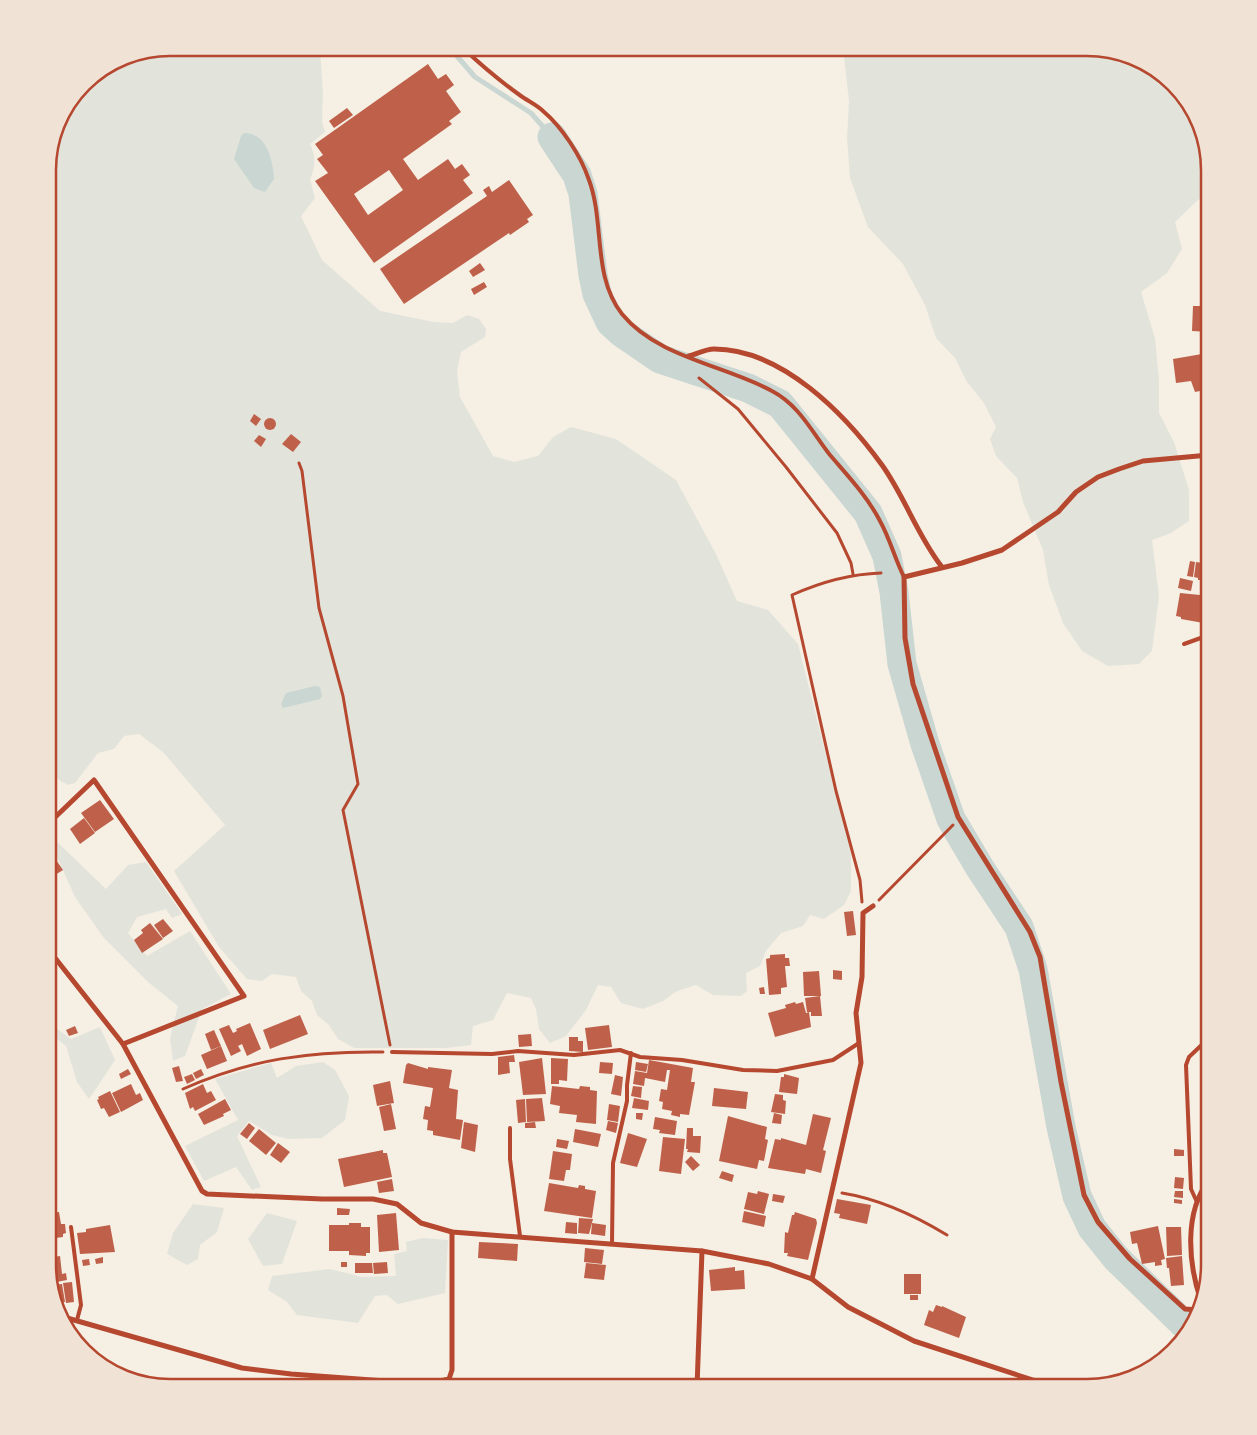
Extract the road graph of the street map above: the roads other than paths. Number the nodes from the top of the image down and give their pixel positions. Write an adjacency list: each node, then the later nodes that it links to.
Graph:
1 (471, 56): 2 (lane)
2 (688, 356): 4 (street); 5 (lane)
3 (1201, 456): 4 (street)
4 (942, 568): 5 (street)
5 (904, 577): 26 (street)
6 (1201, 638): 7 (lane)
7 (1184, 644)
8 (56, 816): 12 (street)
9 (873, 906): 11 (street)
10 (56, 959): 12 (street)
11 (859, 1043): 15 (lane); 24 (street)
12 (123, 1044): 20 (street)
13 (1201, 1046): 18 (lane)
14 (392, 1052): 15 (lane)
15 (631, 1053): 22 (lane)
16 (510, 1128): 21 (lane)
17 (1201, 1193): 18 (street)
18 (1196, 1200): 25 (street)
19 (70, 1227): 28 (lane)
20 (452, 1232): 21 (street); 30 (street)
21 (520, 1236): 22 (street)
22 (612, 1243): 23 (street)
23 (702, 1251): 24 (street); 31 (street)
24 (812, 1279): 32 (street)
25 (1198, 1289)
26 (1191, 1309)
27 (70, 1318): 28 (street)
28 (77, 1320): 29 (street)
29 (358, 1379)
30 (449, 1379)
31 (697, 1379)
32 (1027, 1379)

